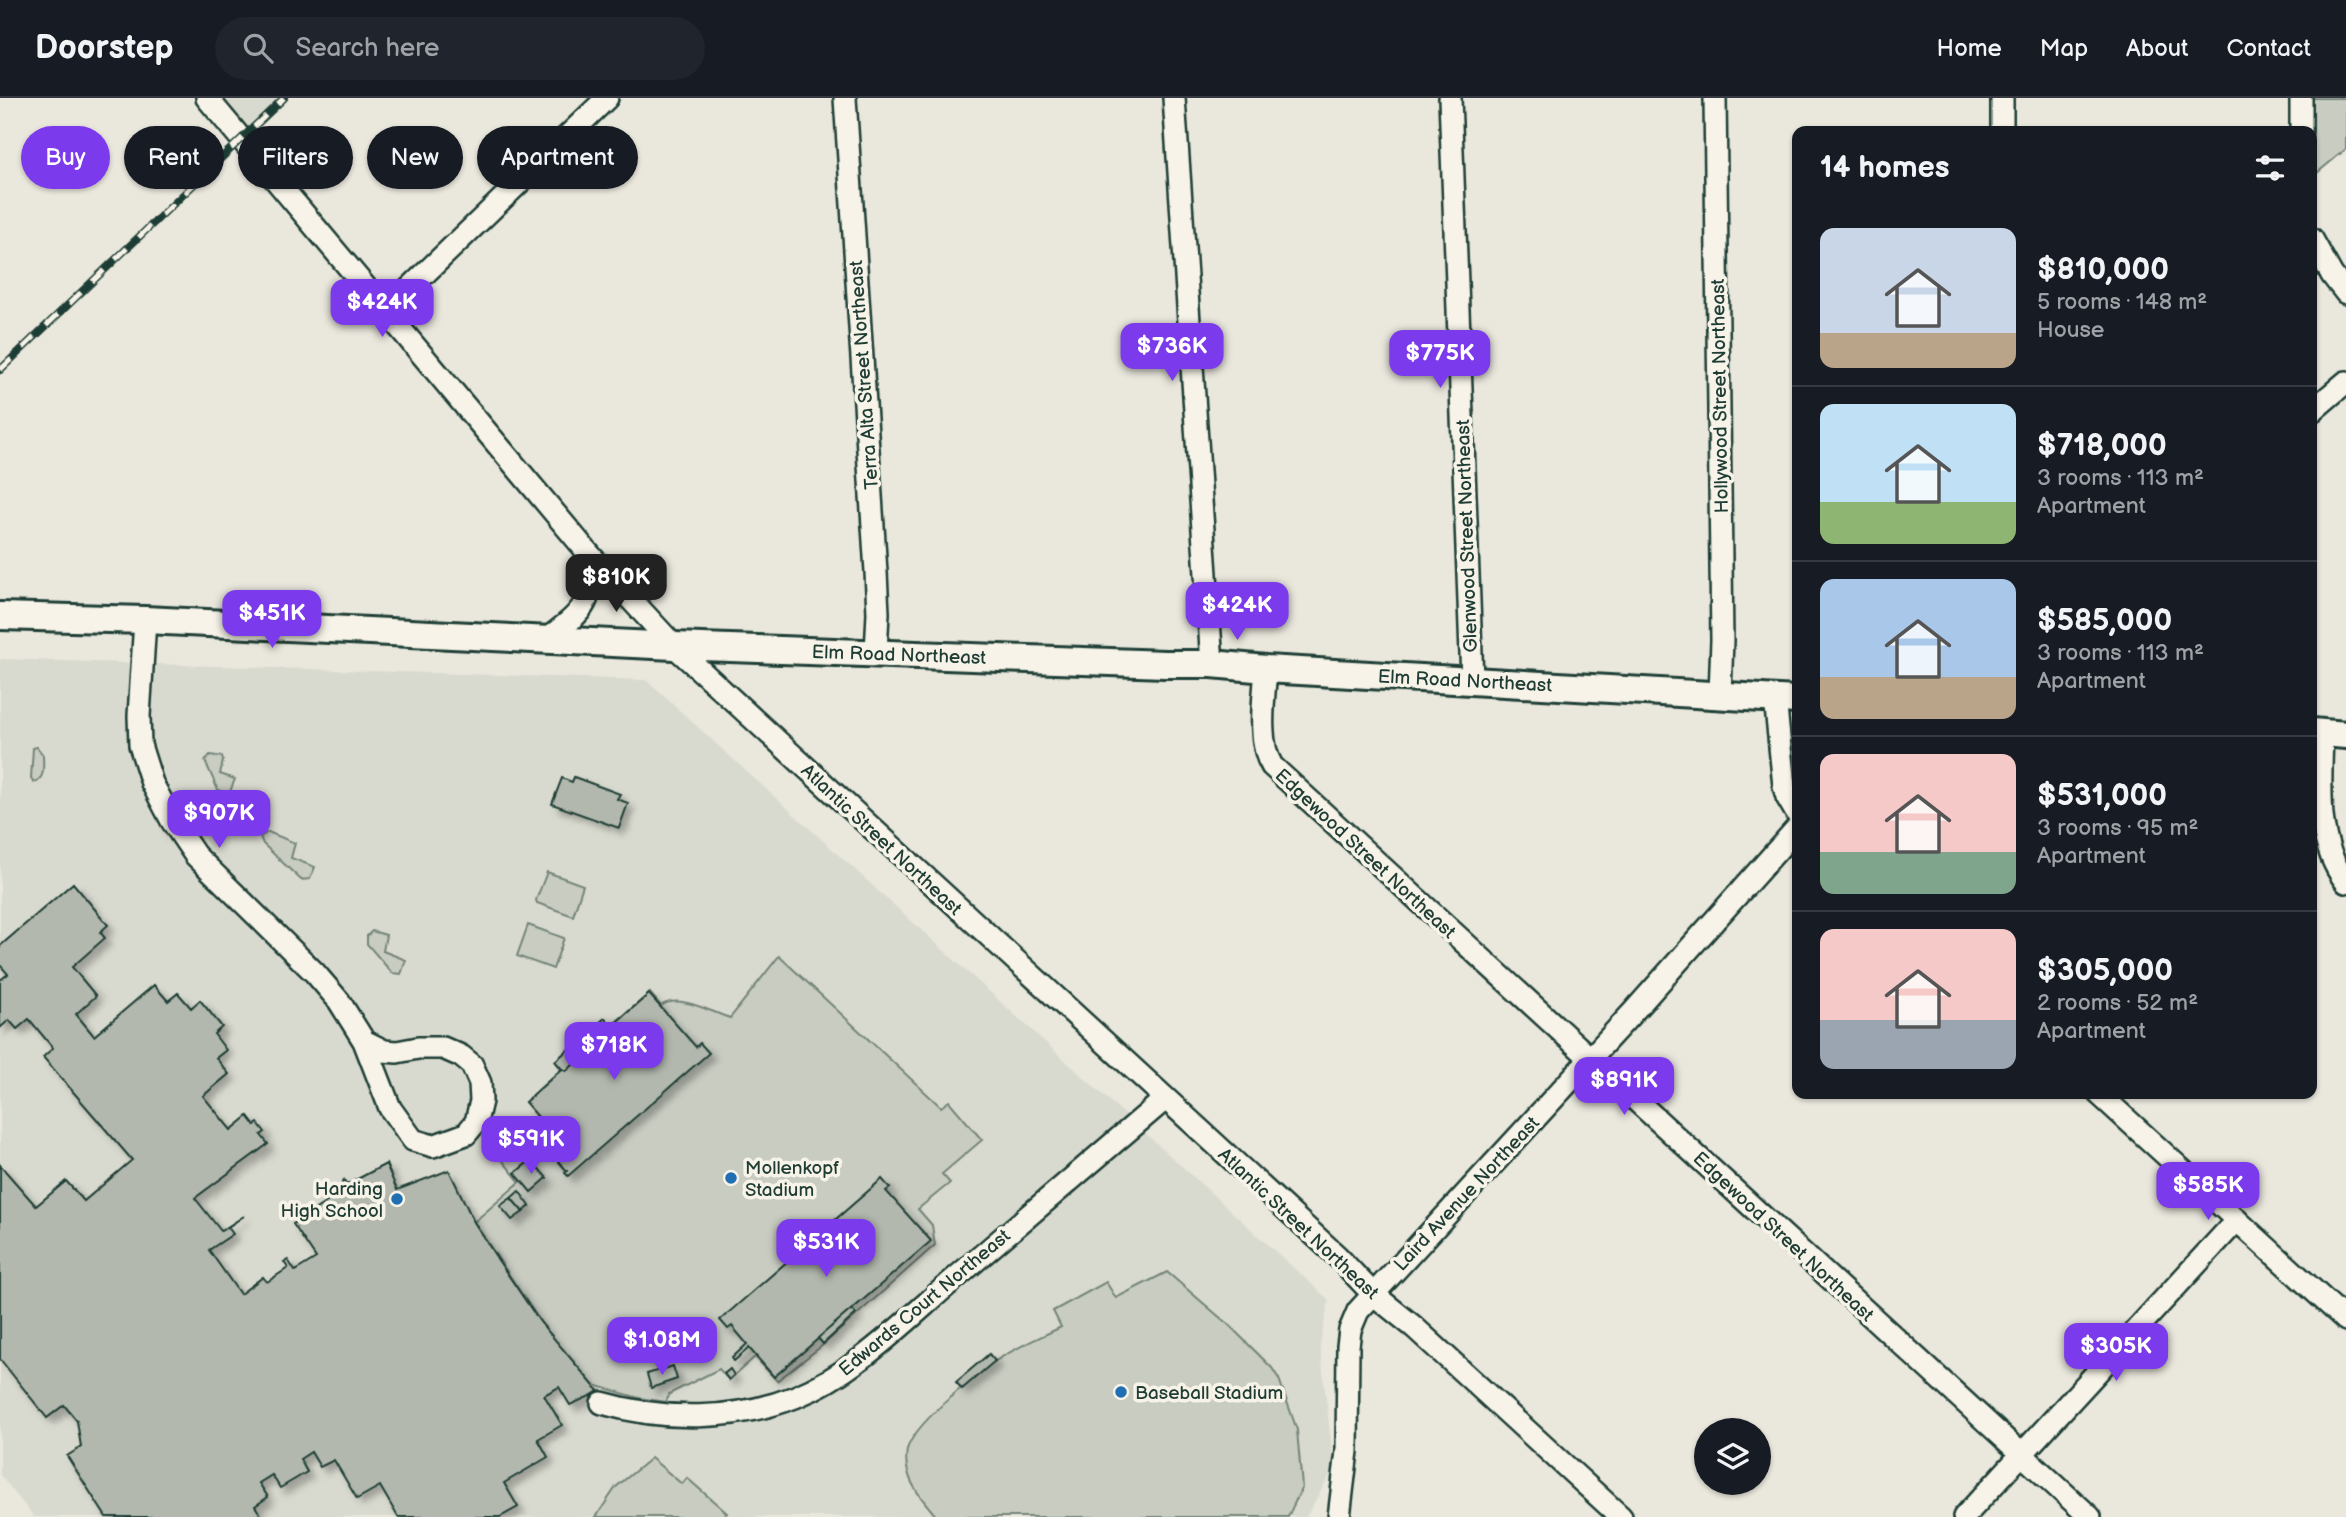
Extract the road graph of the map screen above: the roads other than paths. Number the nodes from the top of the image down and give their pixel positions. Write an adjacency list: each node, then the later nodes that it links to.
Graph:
1 (207, 98): 13 (street, Atlantic Street Northeast)
2 (607, 98): 13 (street)
3 (845, 98): 21 (street, Terra Alta Street Northeast)
4 (1174, 98): 22 (street)
5 (1450, 98): 24 (street, Glenwood Street Northeast)
6 (1715, 98): 25 (street, Hollywood Street Northeast)
7 (2002, 98): 9 (street)
8 (2301, 98): 10 (street)
9 (2002, 126)
10 (2301, 126)
11 (2317, 248): 12 (street)
12 (2346, 293)
13 (386, 311): 16 (street, Atlantic Street Northeast)
14 (2346, 382): 15 (street)
15 (2317, 407)
16 (589, 555): 19 (street); 20 (street, Atlantic Street Northeast)
17 (0, 616): 18 (main road, Elm Road Northeast)
18 (145, 621): 19 (main road, Elm Road Northeast); 31 (street)
19 (546, 640): 20 (main road, Elm Road Northeast)
20 (674, 646): 21 (main road, Elm Road Northeast); 33 (street, Atlantic Street Northeast)
21 (876, 652): 22 (main road, Elm Road Northeast)
22 (1212, 664): 23 (main road, Elm Road Northeast)
23 (1266, 669): 24 (main road, Elm Road Northeast); 32 (street, Edgewood Street Northeast)
24 (1472, 680): 25 (main road, Elm Road Northeast)
25 (1720, 694): 26 (main road, Elm Road Northeast)
26 (1786, 699): 28 (street)
27 (2327, 734): 30 (street)
28 (1792, 806)
29 (1792, 834): 32 (street, Laird Avenue Northeast)
30 (2346, 882)
31 (364, 1041): 31 (street)
32 (1590, 1058): 36 (street, Laird Avenue Northeast); 39 (street, Edgewood Street Northeast)
33 (1165, 1098): 36 (street, Atlantic Street Northeast); 38 (street, Edwards Court Northeast)
34 (2104, 1099): 35 (street)
35 (2237, 1220): 37 (street); 39 (street)
36 (1373, 1294): 40 (street, Laird Avenue Northeast); 41 (street, Atlantic Street Northeast)
37 (2346, 1320)
38 (602, 1403)
39 (2021, 1454): 42 (street); 43 (street, Edgewood Street Northeast)
40 (1339, 1517)
41 (1621, 1517)
42 (1964, 1517)
43 (2090, 1517)

